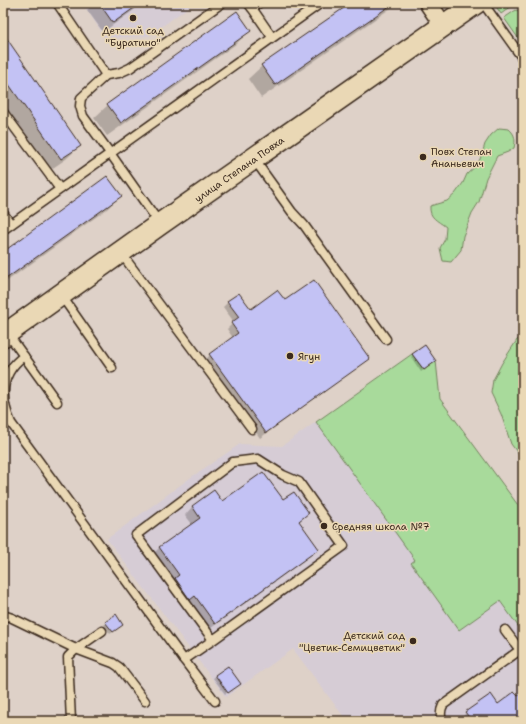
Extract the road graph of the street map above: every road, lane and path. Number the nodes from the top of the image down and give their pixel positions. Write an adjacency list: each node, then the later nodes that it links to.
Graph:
1 (57, 3): 12 (lane)
2 (222, 3): 12 (lane)
3 (259, 3): 8 (lane)
4 (321, 3): 10 (lane)
5 (428, 3): 9 (street)
6 (476, 3): 9 (street, улица Степана Повха)
7 (483, 3): 11 (lane)
8 (250, 6): 10 (lane)
9 (443, 25): 15 (street, улица Степана Повха)
10 (272, 37): 14 (lane)
11 (523, 59)
12 (106, 75): 14 (lane)
13 (3, 112): 16 (lane)
14 (110, 153): 16 (lane); 19 (lane)
15 (254, 158): 19 (street, улица Степана Повха); 24 (lane)
16 (60, 189): 18 (lane)
17 (3, 213): 18 (lane)
18 (11, 224): 20 (lane)
19 (160, 224): 21 (street, улица Степана Повха)
20 (3, 230)
21 (121, 253): 22 (street, улица Степана Повха); 29 (lane)
22 (61, 295): 23 (street, улица Степана Повха); 26 (lane)
23 (6, 335): 25 (lane)
24 (386, 339)
25 (24, 356): 27 (lane); 28 (lane)
26 (112, 368)
27 (4, 390): 36 (lane)
28 (56, 402)
29 (252, 429)
30 (3, 615): 34 (lane)
31 (505, 630): 35 (lane)
32 (102, 631): 34 (lane)
33 (213, 640): 33 (lane); 36 (lane)
34 (76, 649): 37 (lane); 39 (lane)
35 (521, 652): 40 (lane)
36 (184, 660): 38 (lane)
37 (145, 701)
38 (214, 701)
39 (71, 721)
40 (442, 721)

